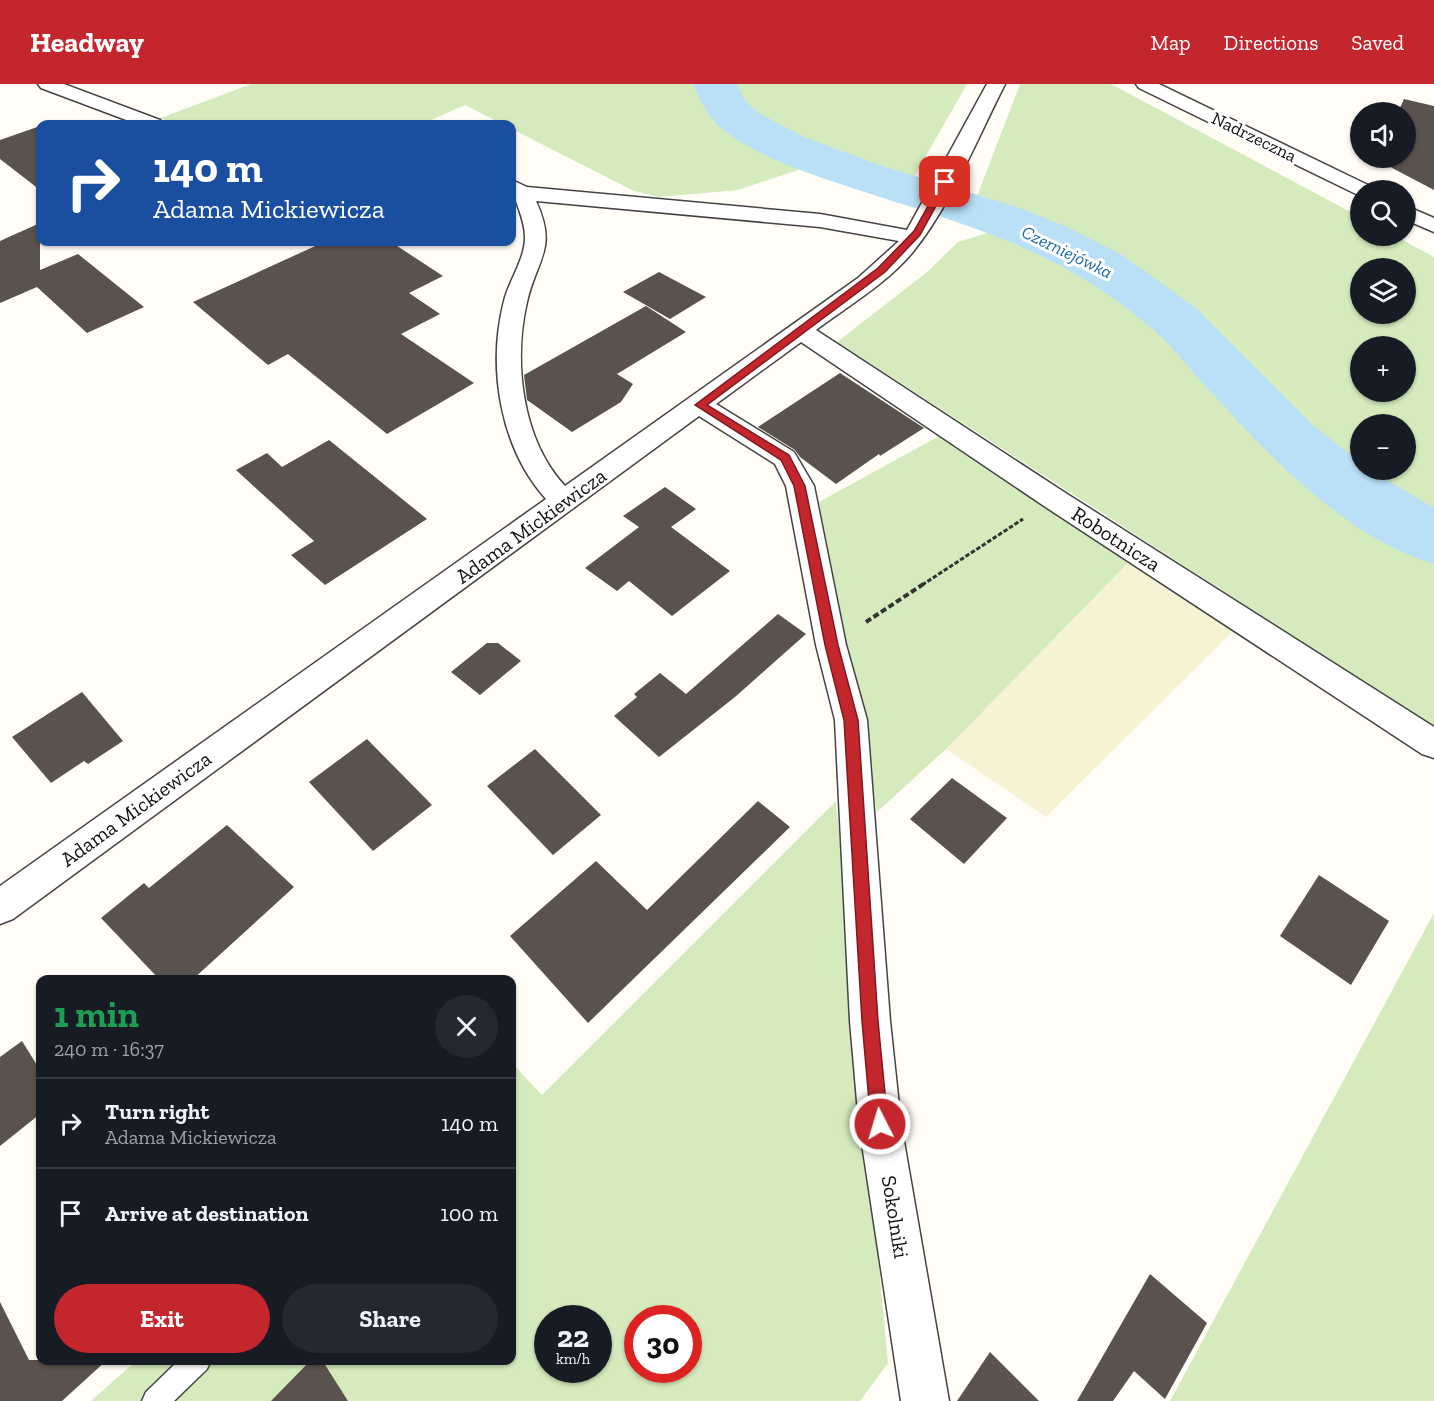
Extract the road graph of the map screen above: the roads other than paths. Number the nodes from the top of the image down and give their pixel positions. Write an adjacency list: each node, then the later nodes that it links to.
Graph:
1 (47, 84): 4 (street)
2 (996, 84): 9 (street, Adama Mickiewicza)
3 (1145, 84): 5 (street, Nadrzeczna)
4 (142, 120)
5 (1350, 184)
6 (517, 189): 9 (street); 12 (street)
7 (1416, 217): 8 (street)
8 (1434, 226)
9 (913, 238): 10 (street, Adama Mickiewicza)
10 (801, 331): 11 (street, Adama Mickiewicza); 13 (street, Robotnicza)
11 (700, 405): 12 (street, Adama Mickiewicza); 17 (street, Sokolniki)
12 (564, 502): 14 (street, Adama Mickiewicza)
13 (1434, 744)
14 (0, 907)
15 (193, 1365): 16 (lane)
16 (155, 1401)
17 (925, 1401)

